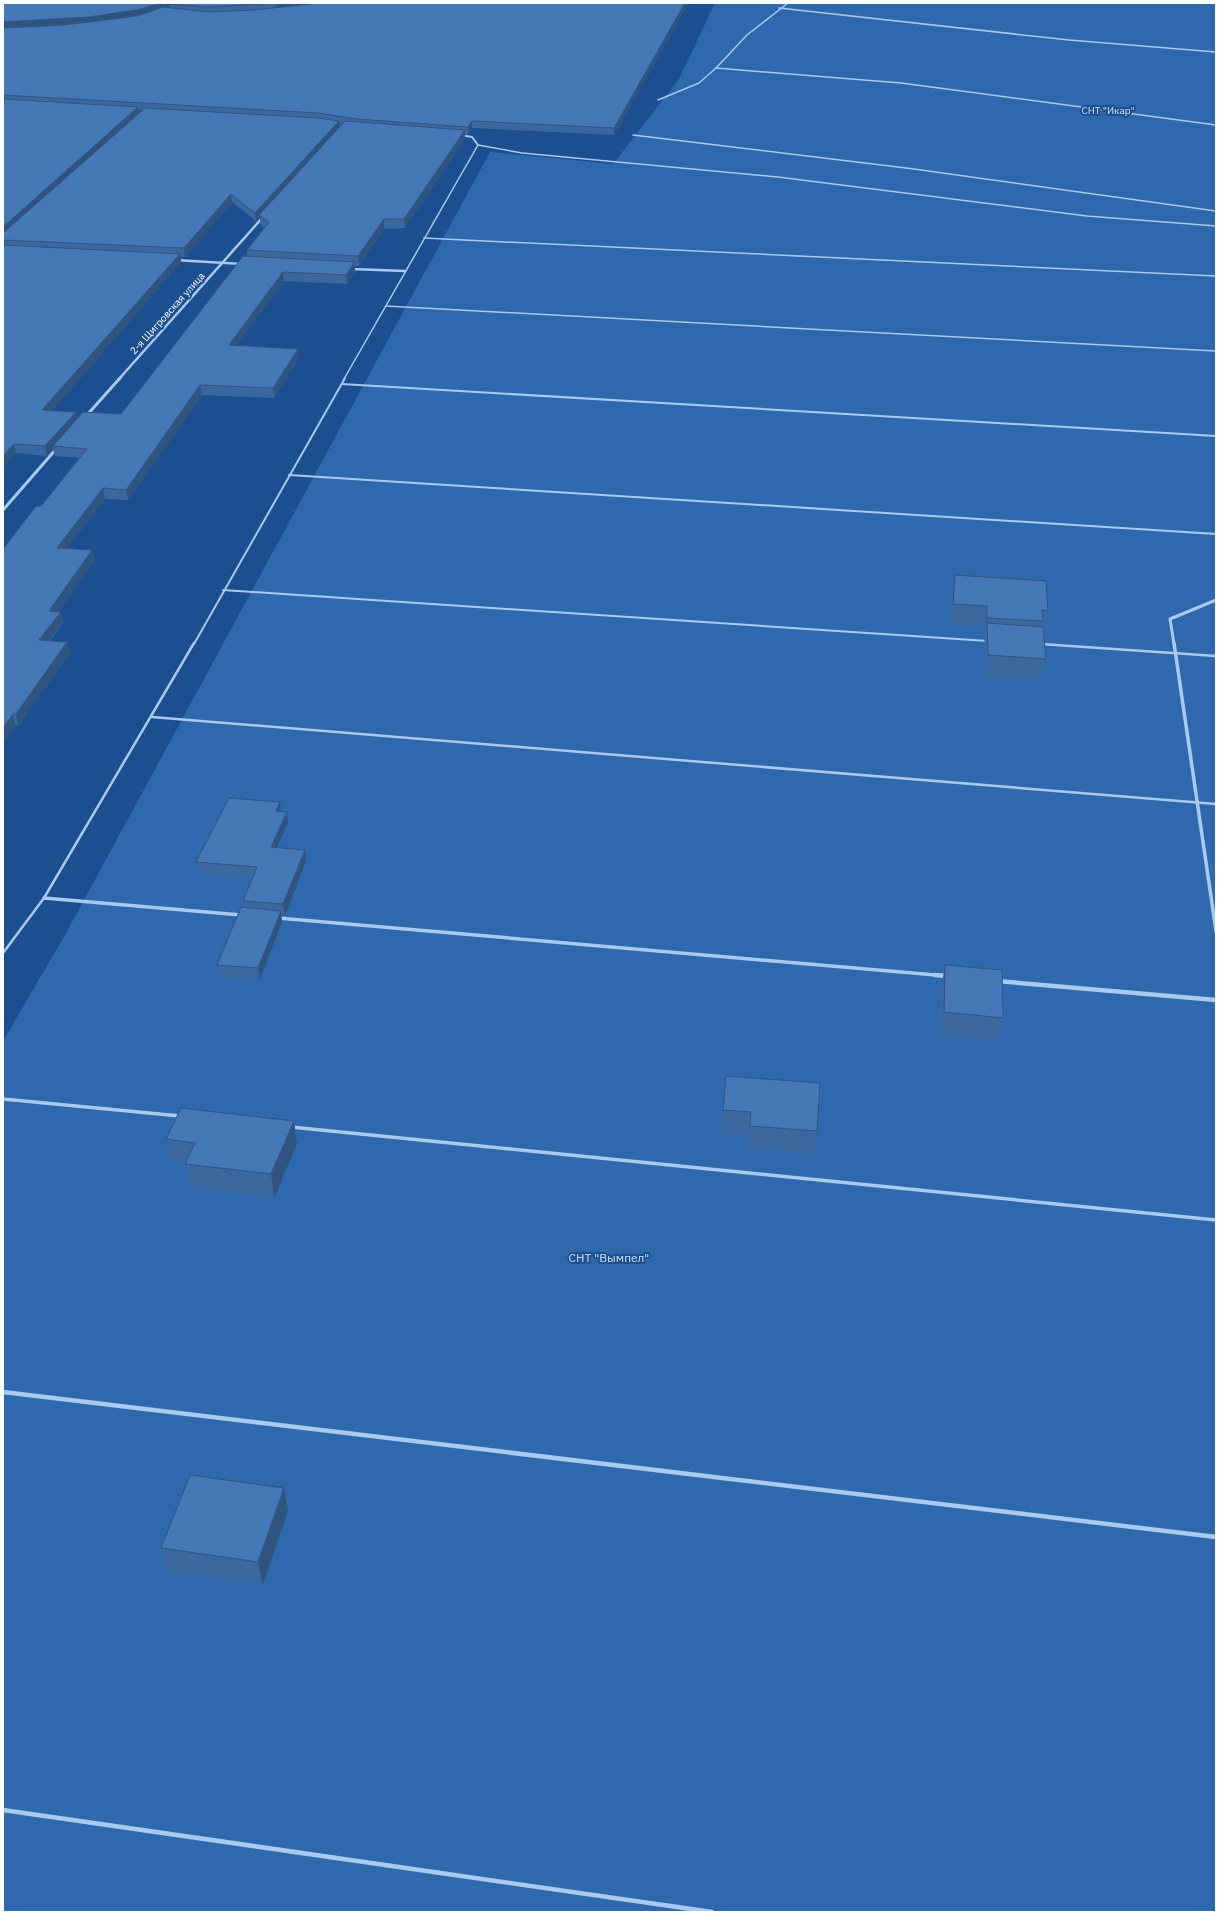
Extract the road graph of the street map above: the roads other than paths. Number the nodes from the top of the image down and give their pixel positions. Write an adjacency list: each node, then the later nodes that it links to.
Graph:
1 (788, 3): 2 (lane)
2 (779, 8): 3 (lane); 4 (lane)
3 (1216, 52)
4 (716, 68): 5 (lane); 6 (lane)
5 (658, 100)
6 (1216, 125)
7 (458, 135): 9 (street)
8 (633, 135): 10 (lane)
9 (478, 145): 12 (lane); 13 (lane)
10 (1216, 212)
11 (264, 216): 15 (street, 2-я Щигровская улица)
12 (1216, 226)
13 (424, 238): 18 (lane); 19 (lane)
14 (167, 260): 15 (street)
15 (222, 263): 16 (street); 23 (street, 2-я Щигровская улица)
16 (245, 264)
17 (344, 268): 18 (street)
18 (405, 271): 20 (lane)
19 (1216, 276)
20 (386, 306): 21 (lane); 22 (lane)
21 (1216, 351)
22 (342, 384): 24 (lane); 26 (lane)
23 (86, 416)
24 (1216, 436)
25 (60, 445): 27 (street)
26 (289, 475): 28 (lane); 29 (lane)
27 (3, 510)
28 (1216, 534)
29 (223, 590): 31 (lane); 35 (lane)
30 (1216, 600): 33 (street)
31 (993, 641)
32 (1040, 644): 33 (lane)
33 (1175, 653): 34 (lane); 36 (street)
34 (1216, 656)
35 (152, 717): 36 (lane); 38 (lane)
36 (1197, 803): 37 (lane); 41 (street)
37 (1216, 804)
38 (44, 898): 39 (street); 42 (lane)
39 (250, 916)
40 (274, 918): 43 (street)
41 (1216, 931)
42 (3, 953)
43 (955, 977)
44 (994, 980): 45 (street)
45 (1216, 1000)
46 (3, 1098): 47 (lane)
47 (185, 1117)
48 (288, 1127): 49 (lane)
49 (1216, 1220)
50 (3, 1392): 51 (lane)
51 (1216, 1538)
52 (3, 1810): 53 (lane)
53 (712, 1912)

